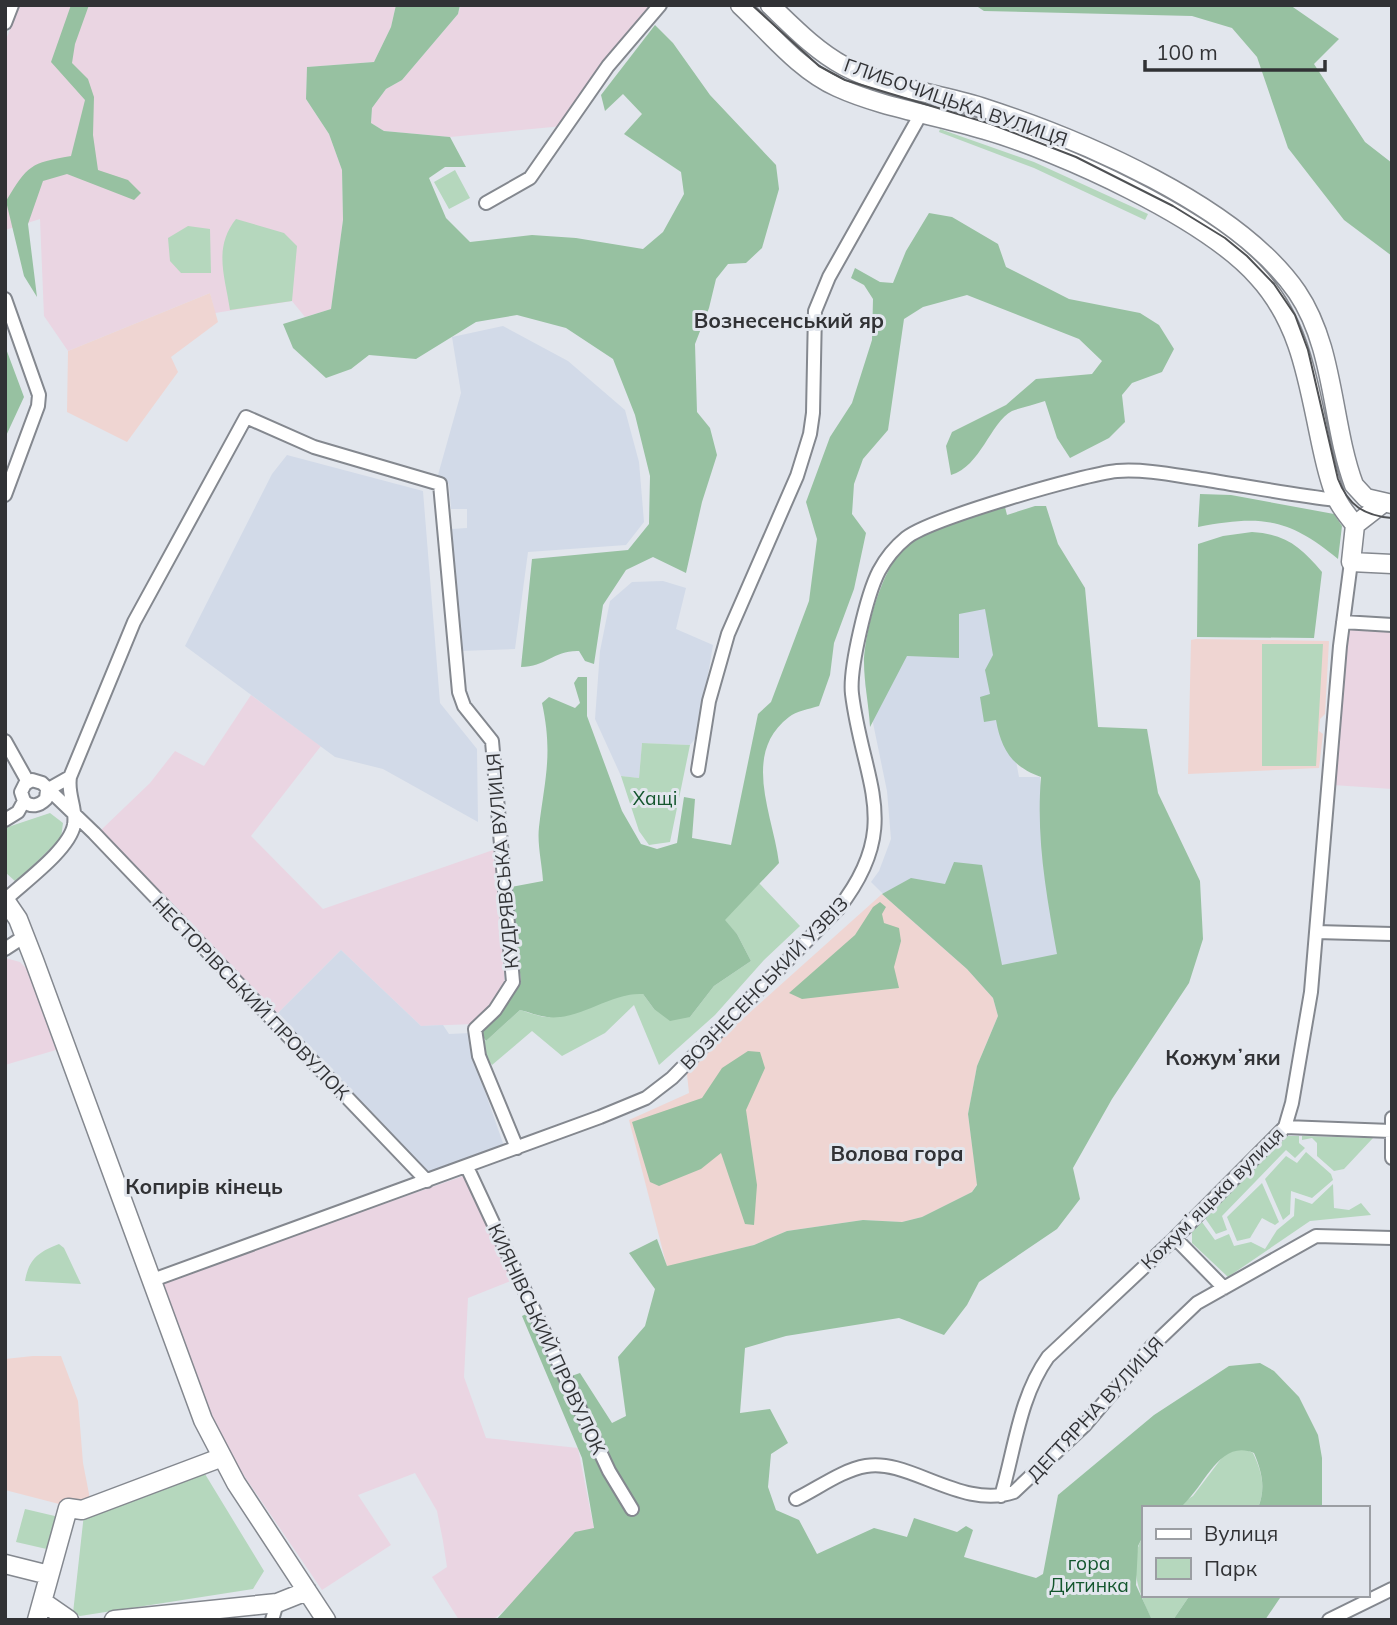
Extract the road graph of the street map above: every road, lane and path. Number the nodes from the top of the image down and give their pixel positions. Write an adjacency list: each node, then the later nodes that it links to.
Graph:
1 (12, 5): 5 (street)
2 (660, 5): 7 (street)
3 (740, 5): 6 (main road, ГЛИБОЧИЦЬКА ВУЛИЦЯ)
4 (770, 5): 11 (main road, ГЛИБОЧИЦЬКА ВУЛИЦЯ)
5 (5, 23)
6 (922, 112): 10 (main road, ГЛИБОЧИЦЬКА ВУЛИЦЯ); 18 (street)
7 (486, 203)
8 (5, 299): 9 (street)
9 (5, 495)
10 (1337, 500): 12 (main road, ГЛИБОЧИЦЬКА ВУЛИЦЯ); 32 (street, ВОЗНЕСЕНСЬКИЙ УЗВІЗ)
11 (1387, 504): 12 (main road)
12 (1355, 525): 13 (main road)
13 (1351, 562): 14 (main road); 15 (street, Кожумʼяцька вулиця)
14 (1392, 564)
15 (1343, 622): 16 (street); 26 (street, Кожумʼяцька вулиця)
16 (1392, 625)
17 (5, 741): 20 (street)
18 (698, 770)
19 (70, 777): 21 (street); 23 (street); 32 (street, КУДРЯВСЬКА ВУЛИЦЯ)
20 (28, 782): 21 (street); 22 (street)
21 (47, 790): 22 (street); 23 (street, НЕСТОРІВСЬКИЙ ПРОВУЛОК)
22 (24, 800): 24 (street)
23 (75, 814): 25 (street); 35 (street, НЕСТОРІВСЬКИЙ ПРОВУЛОК)
24 (5, 820)
25 (5, 900): 28 (main road)
26 (1316, 932): 27 (street); 31 (street, Кожумʼяцька вулиця)
27 (1392, 934)
28 (25, 936): 29 (street); 38 (main road)
29 (5, 949)
30 (1391, 1125): 31 (street); 33 (street)
31 (1285, 1127): 36 (street, Кожумʼяцька вулиця)
32 (517, 1148): 34 (street, ВОЗНЕСЕНСЬКИЙ УЗВІЗ)
33 (1392, 1158)
34 (467, 1167): 35 (street, ВОЗНЕСЕНСЬКИЙ УЗВІЗ); 43 (street, КИЯНІВСЬКИЙ ПРОВУЛОК)
35 (428, 1181): 38 (street, ВОЗНЕСЕНСЬКИЙ УЗВІЗ)
36 (1175, 1238): 39 (street); 41 (street, Кожумʼяцька вулиця)
37 (1392, 1238): 39 (street, ДЕГТЯРНА ВУЛИЦЯ)
38 (150, 1281): 40 (main road)
39 (1224, 1288): 41 (street, ДЕГТЯРНА ВУЛИЦЯ)
40 (220, 1458): 45 (main road); 47 (main road)
41 (1001, 1496): 42 (street)
42 (796, 1499)
43 (632, 1509)
44 (5, 1564): 45 (main road)
45 (49, 1575): 48 (main road)
46 (1392, 1589): 54 (street)
47 (307, 1591): 49 (main road); 53 (main road)
48 (43, 1602): 50 (main road); 51 (main road)
49 (274, 1611): 52 (main road)
50 (37, 1620)
51 (69, 1620)
52 (114, 1620)
53 (326, 1620)
54 (1329, 1620)

